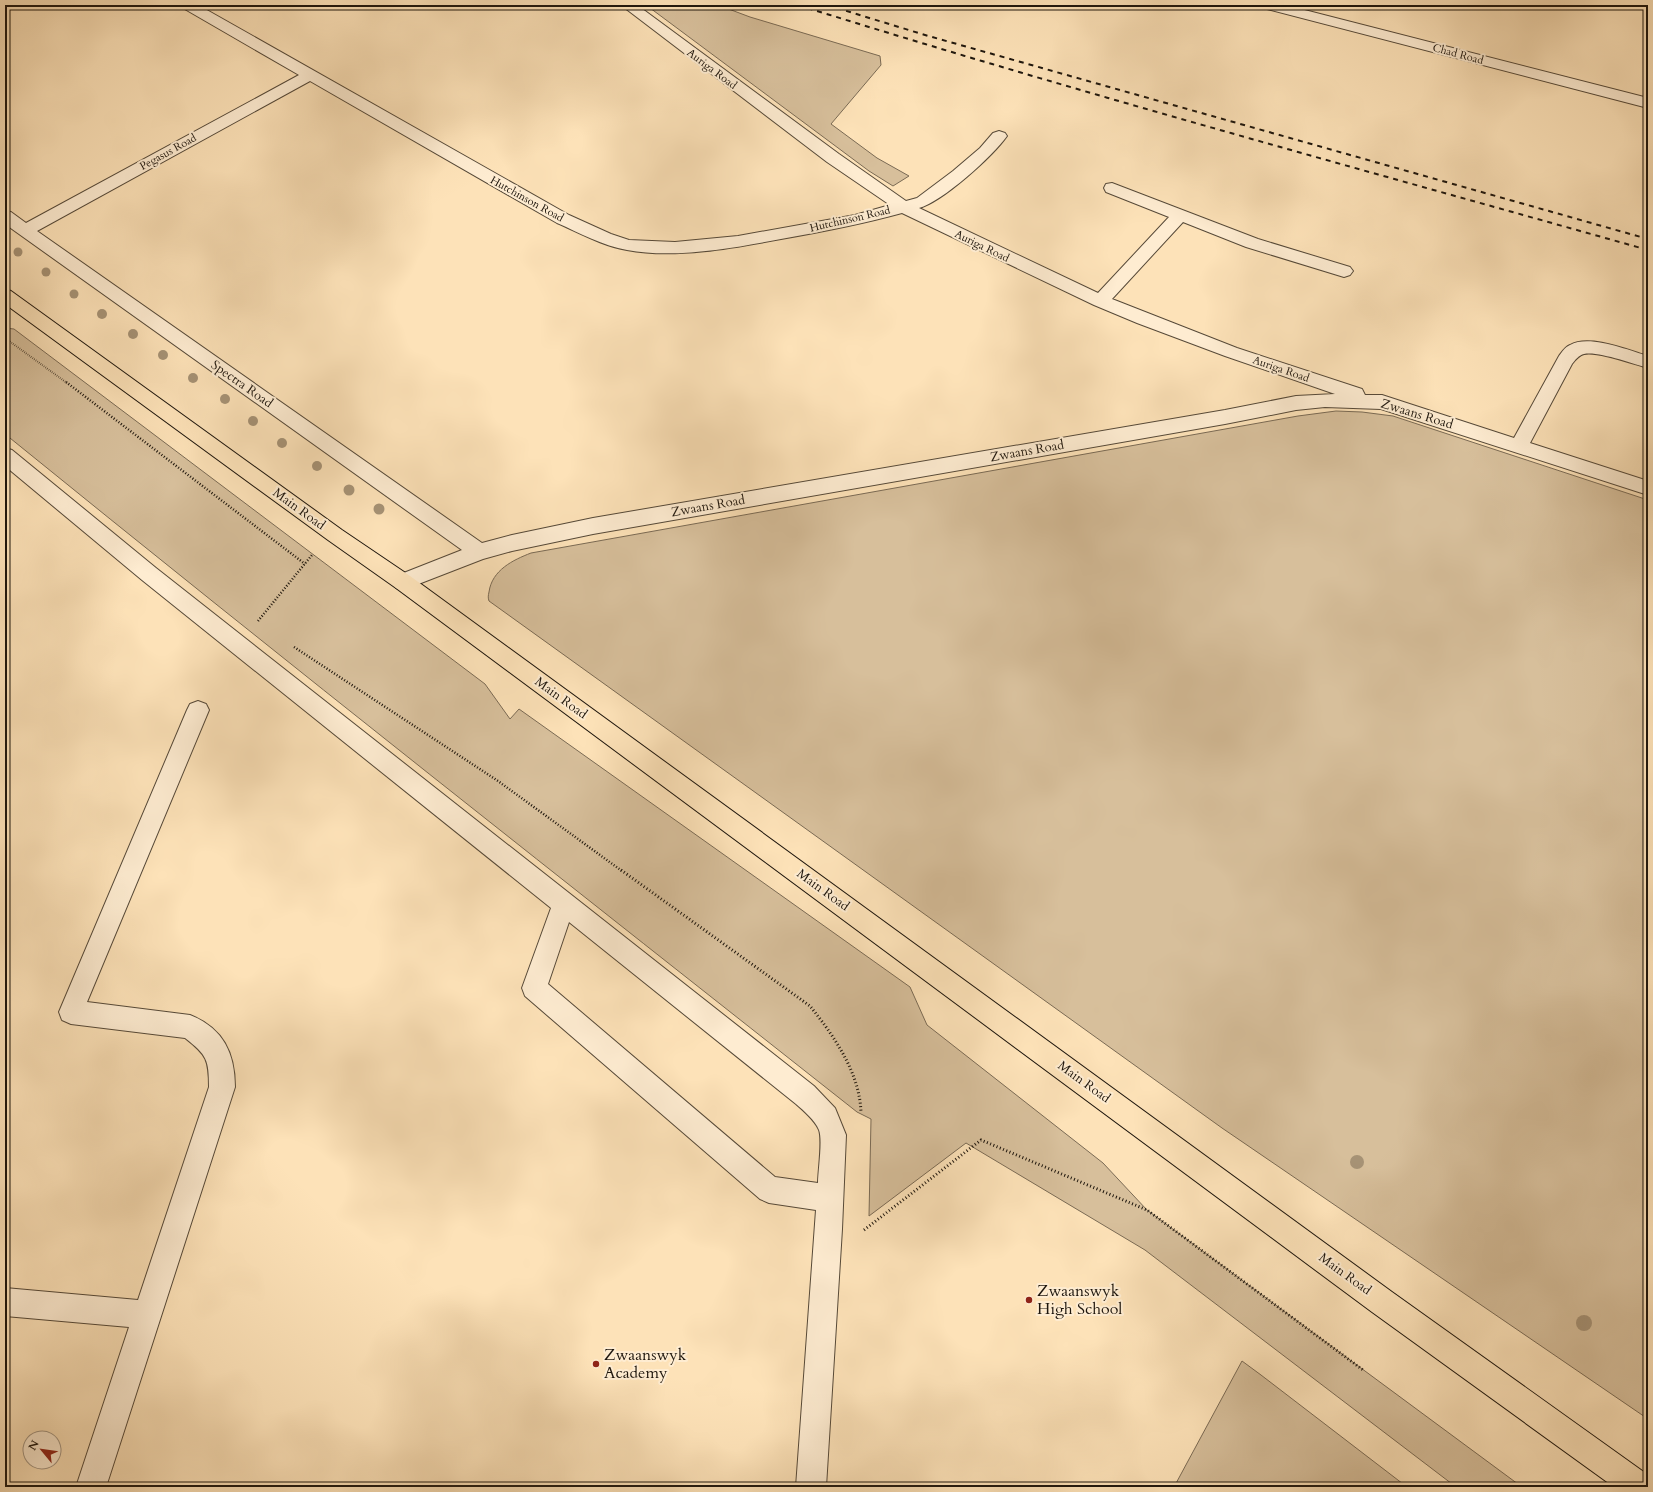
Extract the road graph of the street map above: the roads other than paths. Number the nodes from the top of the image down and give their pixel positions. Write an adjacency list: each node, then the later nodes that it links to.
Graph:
1 (188, 5): 4 (street, Hutchinson Road)
2 (628, 5): 8 (street, Auriga Road)
3 (1268, 5): 5 (street, Chad Road)
4 (310, 75): 8 (street, Hutchinson Road); 11 (street, Pegasus Road)
5 (1648, 103)
6 (999, 136): 8 (street, Hutchinson Road)
7 (1112, 188): 9 (street)
8 (903, 207): 14 (street, Auriga Road)
9 (1180, 215): 12 (street); 14 (street)
10 (5, 216): 11 (street, Spectra Road)
11 (26, 230): 20 (street, Spectra Road)
12 (1344, 271)
13 (5, 295): 21 (main road, Main Road)
14 (1100, 301): 16 (street, Auriga Road)
15 (1648, 362): 17 (street)
16 (1382, 402): 17 (street, Zwaans Road); 20 (street, Zwaans Road)
17 (1519, 446): 19 (street, Zwaans Road)
18 (5, 455): 23 (street)
19 (1648, 488)
20 (479, 552): 21 (street, Zwaans Road)
21 (403, 582): 29 (main road, Main Road)
22 (198, 710): 26 (street)
23 (564, 904): 24 (street); 24 (street)
24 (830, 1198): 28 (street)
25 (5, 1302): 26 (street)
26 (147, 1315): 27 (street)
27 (91, 1487)
28 (811, 1487)
29 (1639, 1487)

